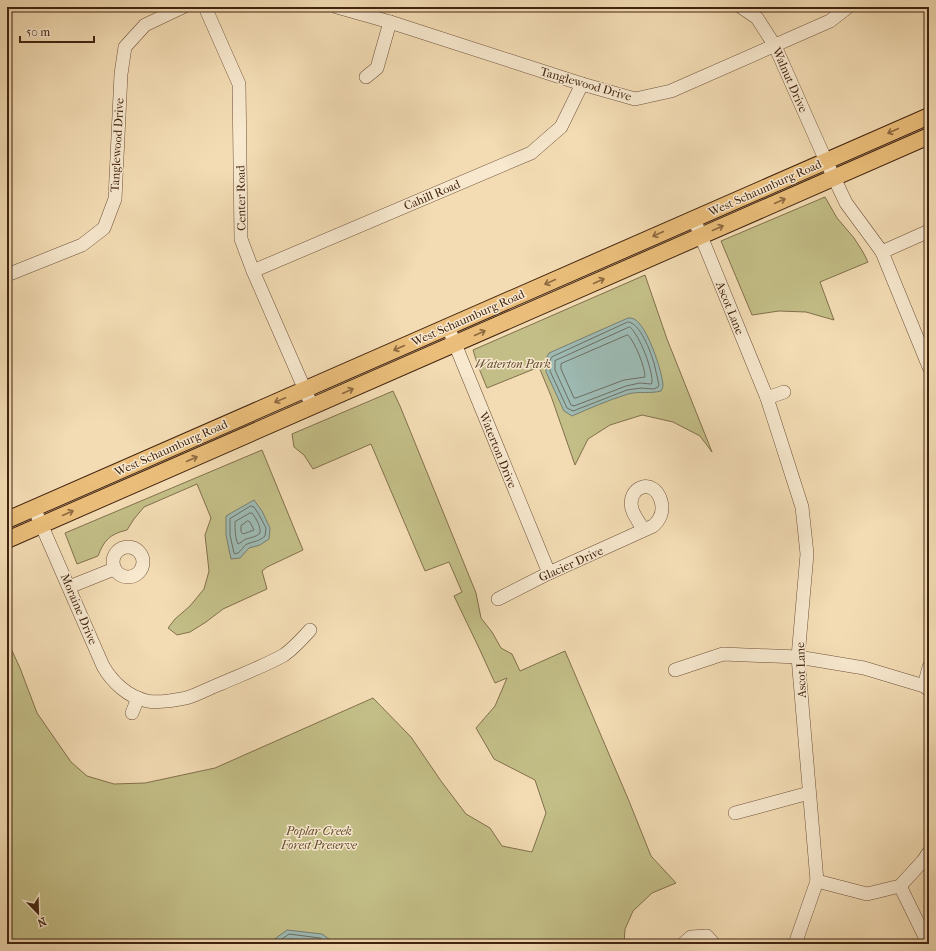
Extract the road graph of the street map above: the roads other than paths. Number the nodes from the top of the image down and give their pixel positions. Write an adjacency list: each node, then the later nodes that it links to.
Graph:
1 (183, 7): 19 (street, Tanglewood Drive)
2 (206, 7): 18 (street, Center Road)
3 (337, 7): 6 (street, Tanglewood Drive)
4 (741, 7): 7 (street, Walnut Drive)
5 (848, 7): 7 (street, Tanglewood Drive)
6 (390, 22): 8 (street); 9 (street, Tanglewood Drive)
7 (775, 46): 9 (street, Tanglewood Drive); 12 (street, Walnut Drive)
8 (366, 77)
9 (582, 84): 18 (street, Cahill Road)
10 (929, 116): 12 (main road, West Schaumburg Road, one-way to 12)
11 (929, 136): 13 (main road, West Schaumburg Road)
12 (826, 161): 13 (street, Walnut Drive); 14 (main road, West Schaumburg Road)
13 (834, 178): 16 (main road, West Schaumburg Road, one-way to 13); 17 (street, Walnut Drive)
14 (694, 219): 16 (street, Ascot Lane); 20 (main road, West Schaumburg Road, one-way to 20)
15 (929, 231): 17 (street)
16 (701, 236): 21 (main road, West Schaumburg Road, one-way to 16); 25 (street, Ascot Lane)
17 (882, 252): 22 (street, Walnut Drive)
18 (253, 271): 23 (street, Center Road)
19 (7, 275)
20 (448, 327): 21 (street, Waterton Drive); 23 (main road, West Schaumburg Road, one-way to 23)
21 (455, 344): 26 (main road, West Schaumburg Road, one-way to 21); 33 (street, Waterton Drive)
22 (929, 367)
23 (305, 389): 26 (street, Center Road); 27 (main road, West Schaumburg Road, one-way to 27)
24 (784, 392): 25 (street)
25 (767, 398): 37 (street, Ascot Lane)
26 (312, 406): 29 (main road, West Schaumburg Road, one-way to 26)
27 (34, 508): 28 (main road, West Schaumburg Road); 29 (street, Moraine Drive)
28 (7, 520)
29 (42, 525): 31 (main road, West Schaumburg Road); 34 (street, Moraine Drive)
30 (644, 530): 33 (street, Glacier Drive)
31 (7, 540)
32 (114, 569): 34 (street)
33 (549, 573): 35 (street, Glacier Drive)
34 (69, 587): 41 (street, Moraine Drive)
35 (498, 599)
36 (310, 630): 41 (street, Moraine Drive)
37 (798, 657): 39 (street); 40 (street); 43 (street, Ascot Lane)
38 (929, 667): 40 (street)
39 (675, 670)
40 (926, 688)
41 (138, 698): 42 (street)
42 (132, 712)
43 (810, 793): 44 (street); 46 (street, Ascot Lane)
44 (734, 813)
45 (929, 852): 47 (street)
46 (817, 882): 47 (street); 51 (street, Ascot Lane)
47 (900, 886): 48 (street)
48 (928, 943)
49 (683, 944): 50 (street)
50 (714, 944)
51 (795, 944)

